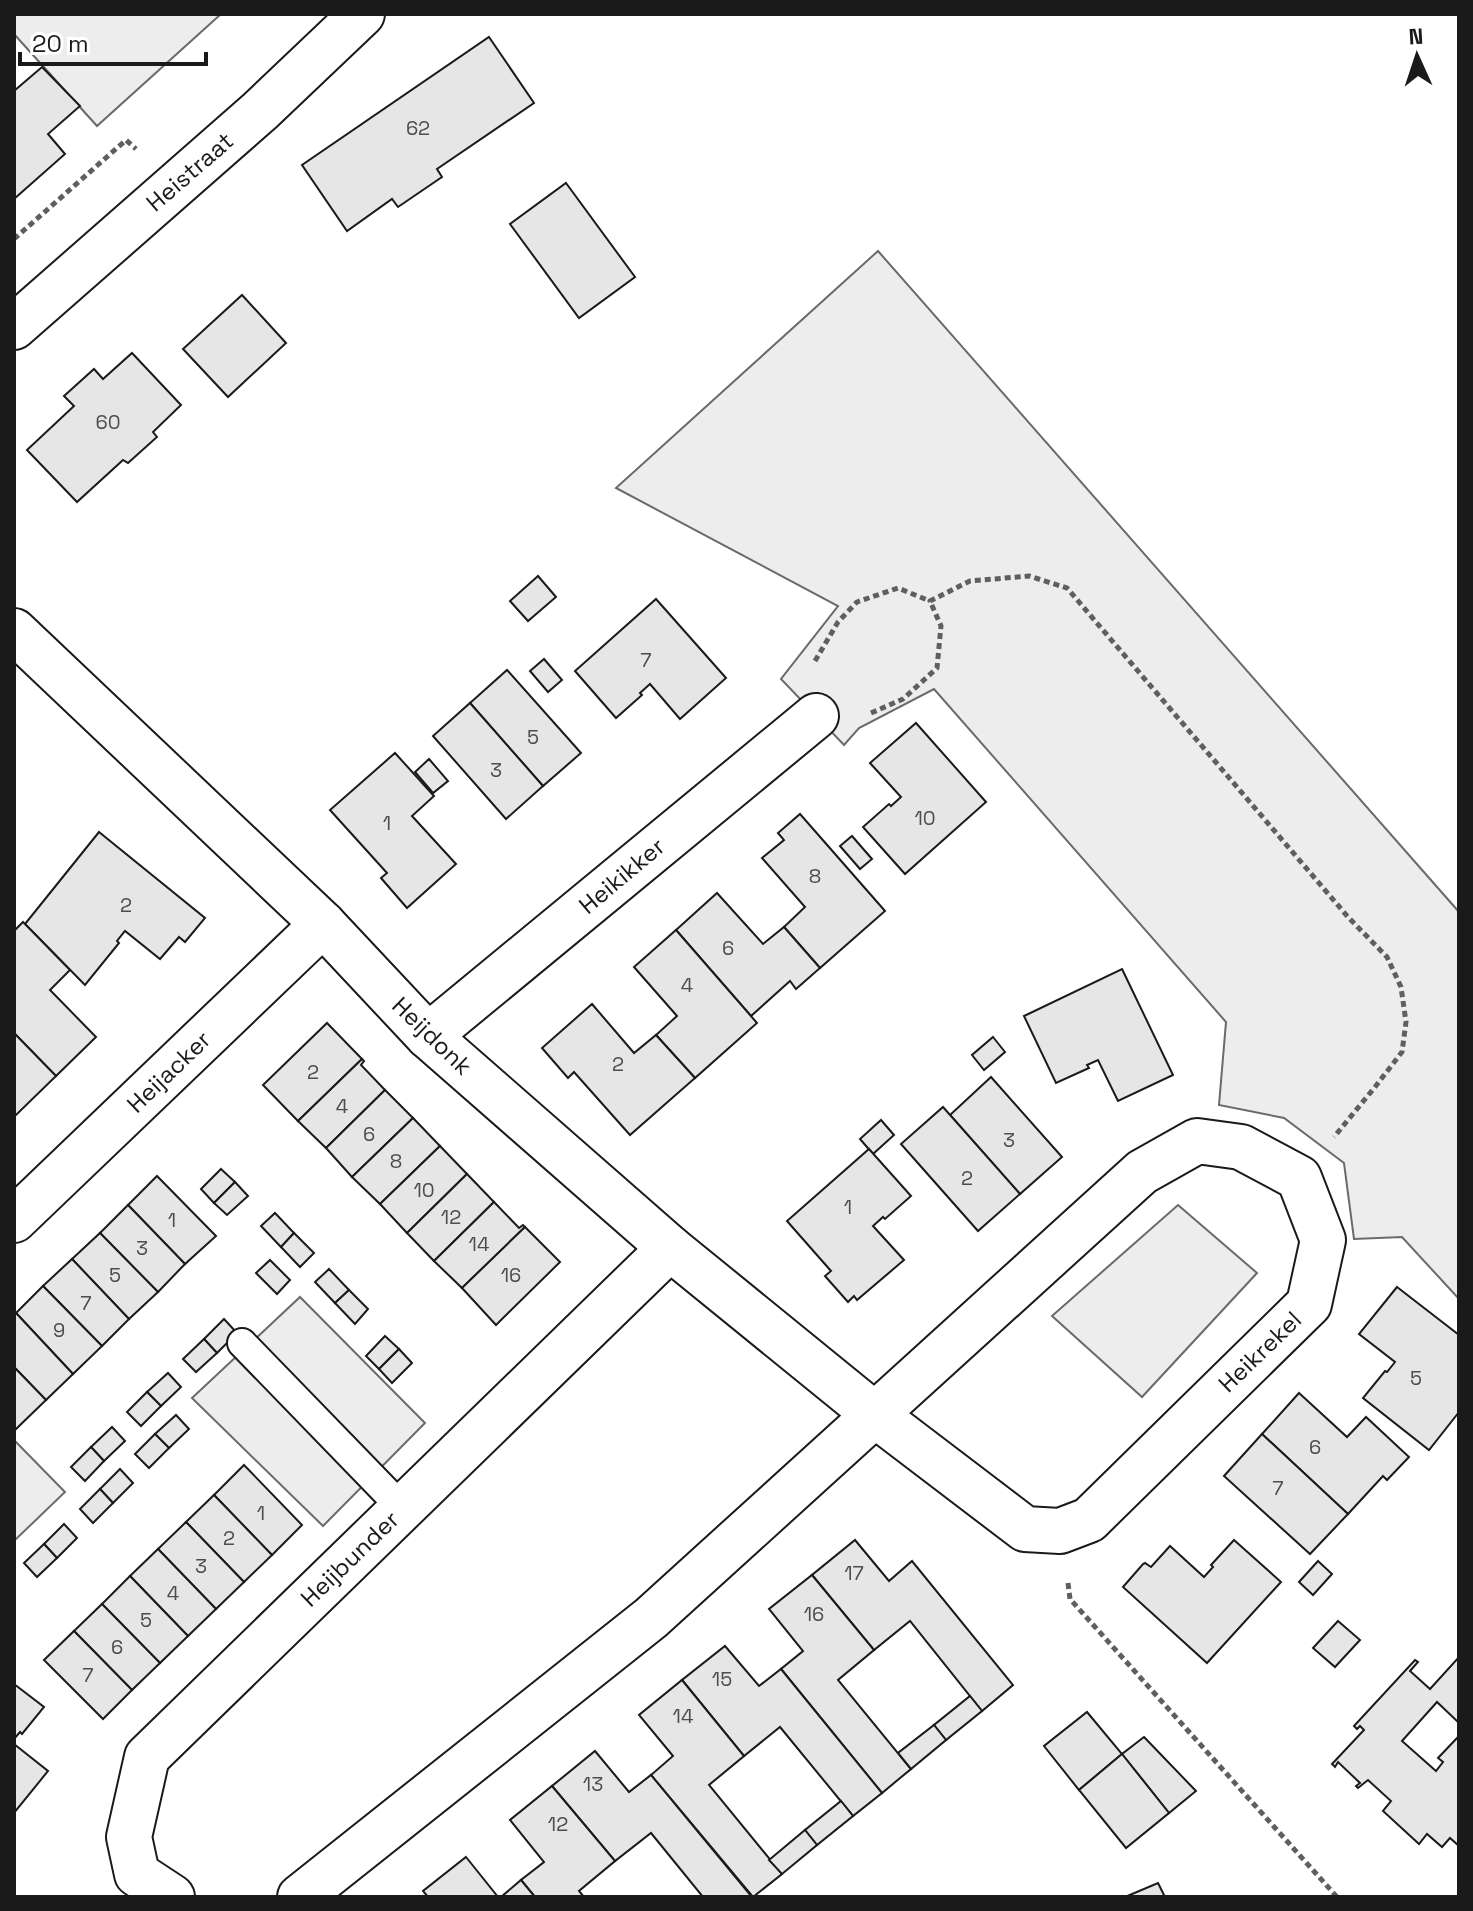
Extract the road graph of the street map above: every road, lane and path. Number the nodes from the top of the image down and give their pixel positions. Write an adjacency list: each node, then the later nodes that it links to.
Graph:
1 (362, 14): 2 (street, Heistraat)
2 (14, 327)
3 (930, 601): 5 (path); 5 (path); 8 (path)
4 (14, 631): 6 (street, Heijdonk)
5 (816, 716): 7 (street, Heikikker)
6 (323, 924): 7 (street, Heijdonk); 9 (street, Heijacker)
7 (428, 1036): 10 (street, Heijdonk)
8 (1299, 1178): 12 (street); 14 (street, Heikrekel)
9 (14, 1220)
10 (670, 1248): 12 (street, Heijdonk); 13 (street, Heijbunder)
11 (242, 1343): 13 (lane)
12 (874, 1414): 14 (street); 16 (street)
13 (402, 1508): 15 (street, Heijbunder)
14 (1060, 1531): 17 (path)
15 (172, 1897)
16 (300, 1897)
17 (1337, 1897)

